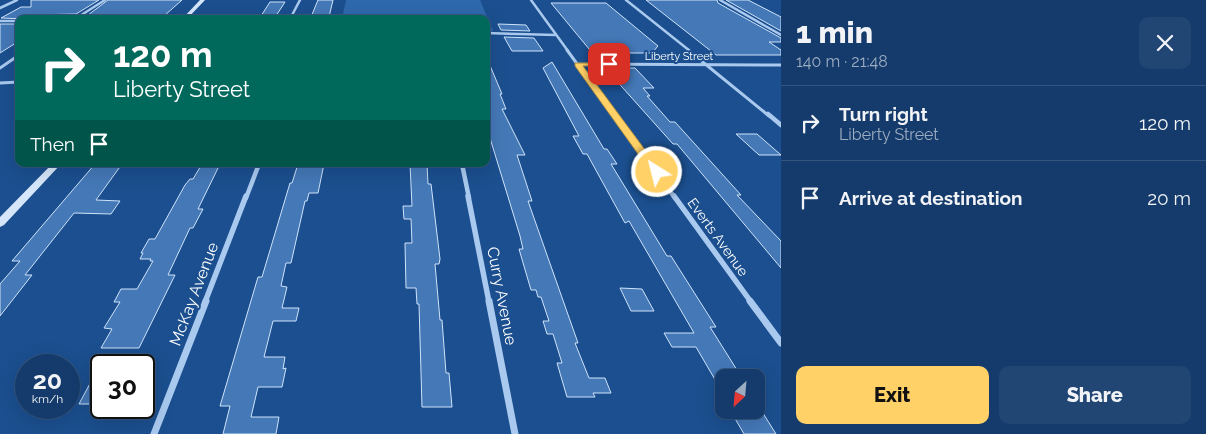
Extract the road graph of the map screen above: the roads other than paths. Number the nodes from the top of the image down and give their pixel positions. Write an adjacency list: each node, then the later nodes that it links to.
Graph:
1 (16, 0): 8 (street)
2 (105, 0): 9 (street)
3 (203, 0): 10 (street)
4 (300, 0): 11 (street)
5 (531, 0): 15 (street, Everts Avenue)
6 (626, 0): 19 (street)
7 (720, 0): 16 (street)
8 (0, 8)
9 (81, 15)
10 (188, 15)
11 (292, 15)
12 (0, 21): 13 (street)
13 (15, 21)
14 (490, 33): 15 (street)
15 (556, 35): 18 (street, Everts Avenue)
16 (781, 35)
17 (15, 58): 21 (street)
18 (578, 64): 19 (street, Liberty Street); 29 (street, Everts Avenue)
19 (706, 65): 20 (street, Liberty Street); 24 (street)
20 (781, 65)
21 (0, 68)
22 (15, 82): 23 (street)
23 (0, 83)
24 (781, 125)
25 (55, 167): 28 (street)
26 (258, 167): 30 (street, McKay Avenue)
27 (463, 167): 31 (street, Curry Avenue)
28 (0, 223)
29 (781, 343)
30 (154, 434)
31 (515, 434)

